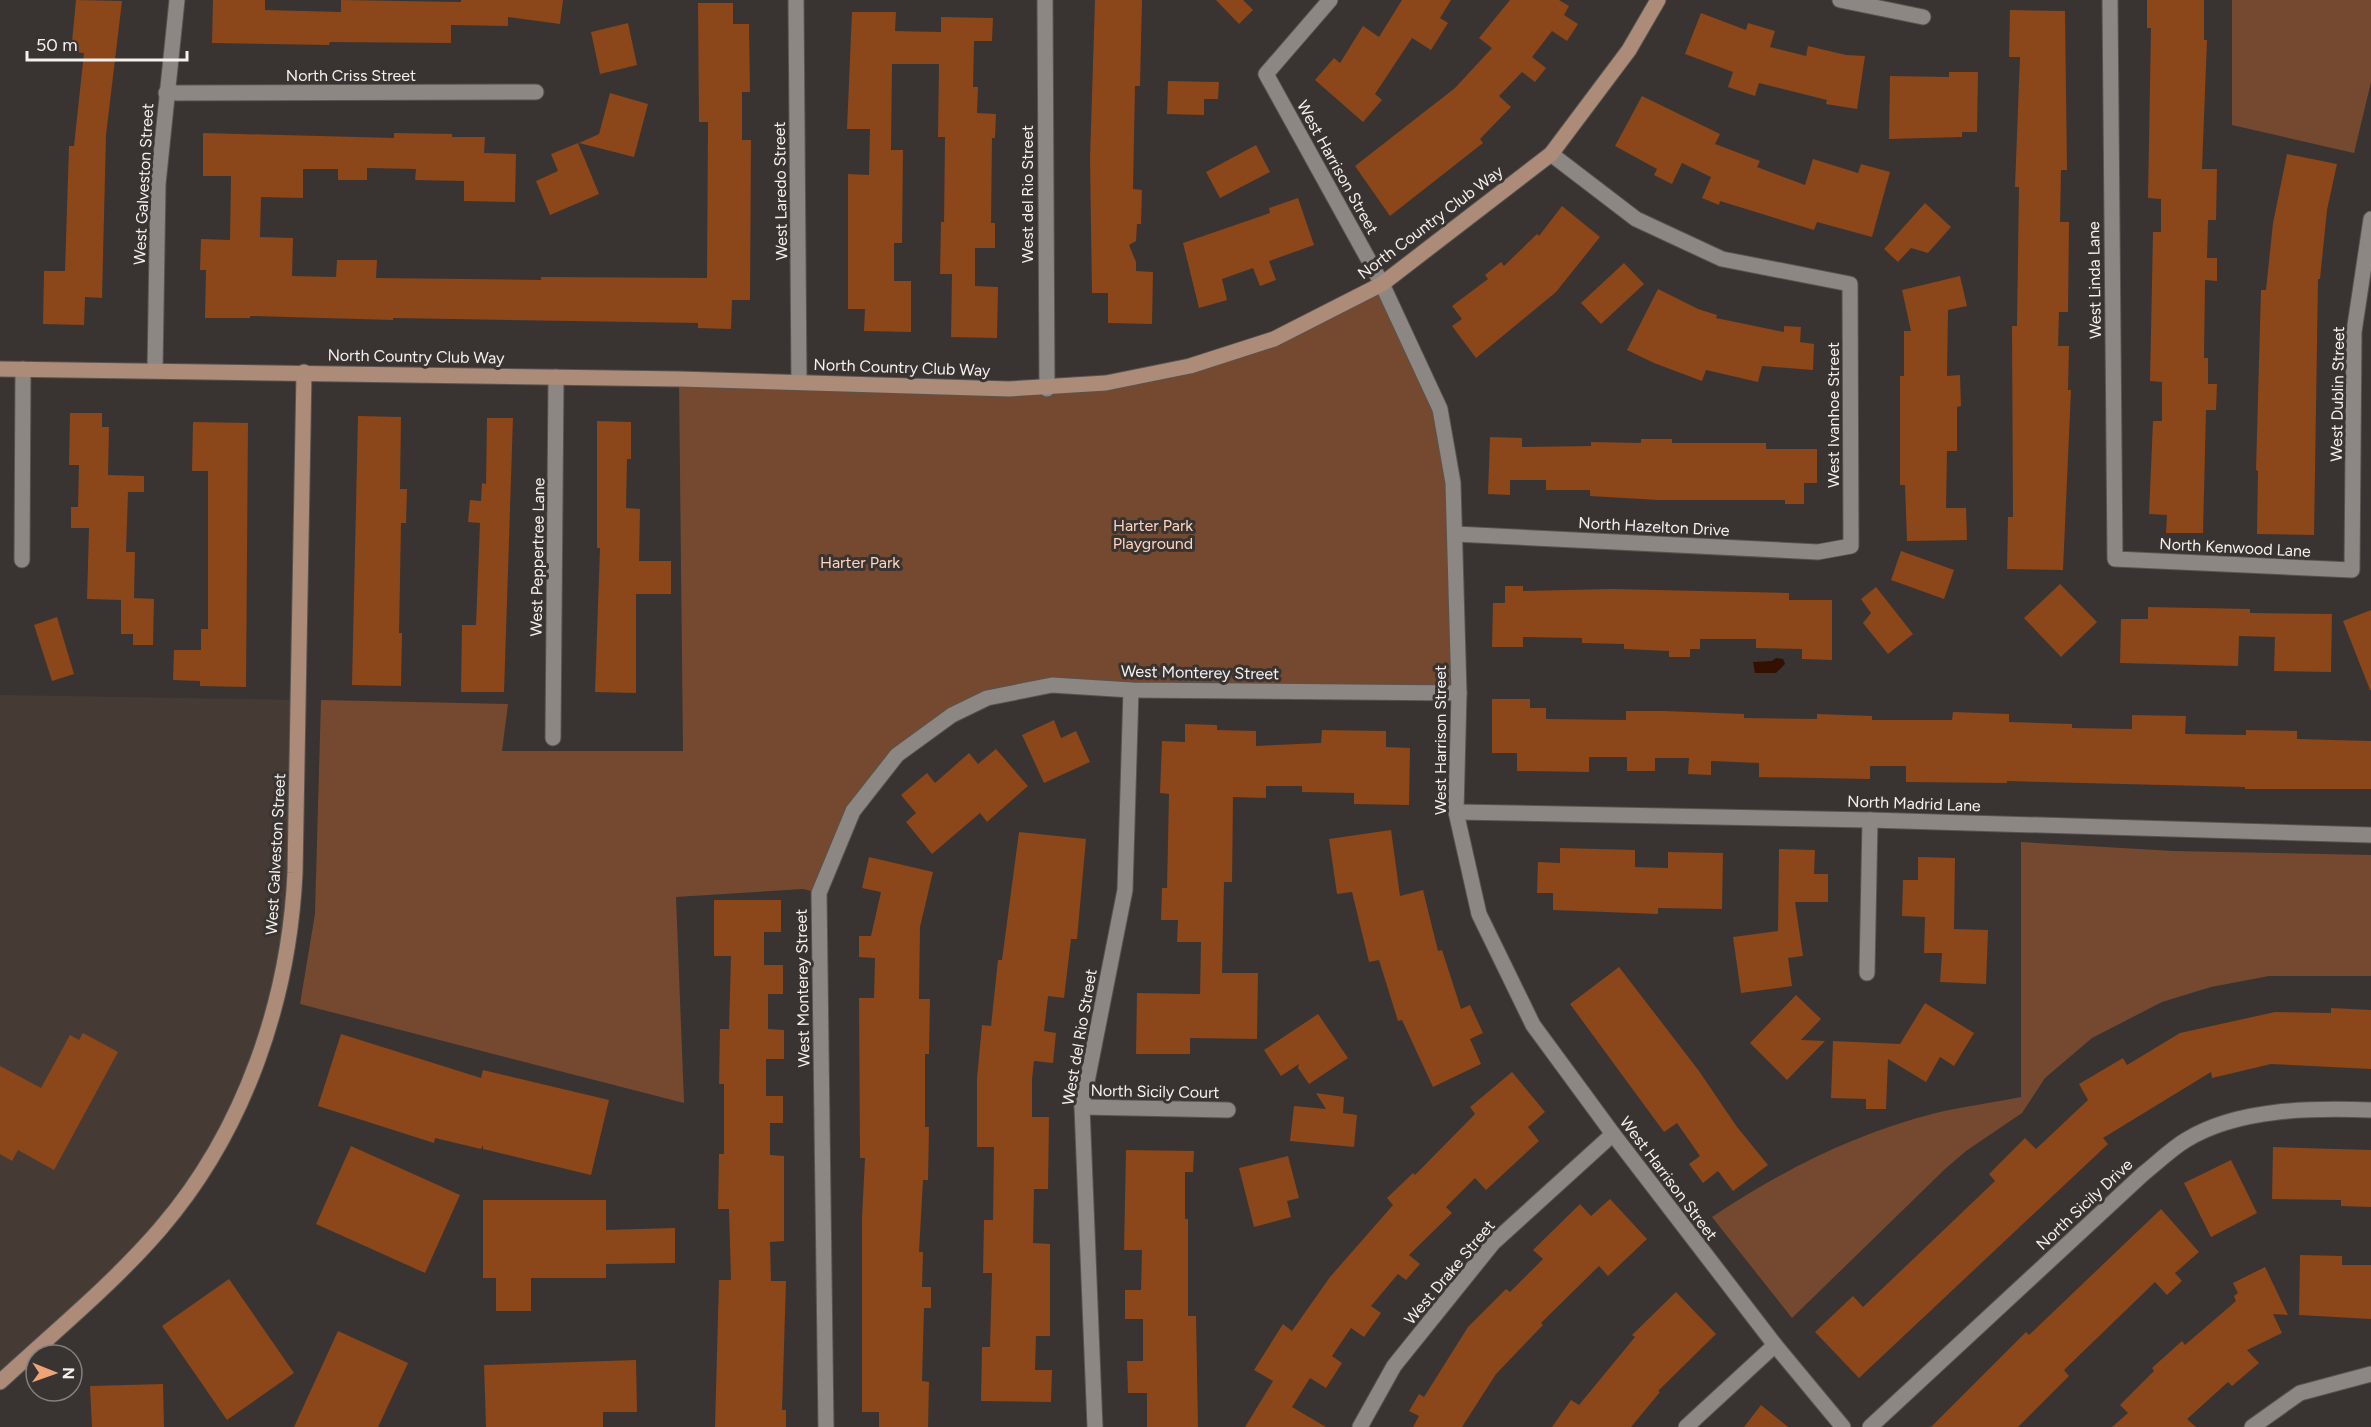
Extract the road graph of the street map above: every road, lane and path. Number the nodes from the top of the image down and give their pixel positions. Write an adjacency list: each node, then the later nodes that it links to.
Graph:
1 (177, 0): 10 (street, West Galveston Street)
2 (796, 0): 19 (street, West Laredo Street)
3 (1046, 0): 20 (street, West del Rio Street)
4 (1330, 0): 13 (street, West Harrison Street)
5 (1658, 0): 11 (street, North Country Club Way)
6 (1840, 0): 8 (street)
7 (2110, 0): 23 (street, West Linda Lane)
8 (1923, 16)
9 (536, 92): 10 (street, North Criss Street)
10 (166, 93): 16 (street, West Galveston Street)
11 (1551, 154): 13 (street, North Country Club Way); 22 (street, West Ivanhoe Street)
12 (2371, 219): 25 (street, West Dublin Street)
13 (1383, 284): 20 (street, North Country Club Way); 21 (street, West Harrison Street)
14 (0, 369): 15 (street, North Country Club Way)
15 (23, 369): 16 (street, North Country Club Way); 24 (street)
16 (155, 370): 17 (street, North Country Club Way)
17 (304, 372): 18 (street, North Country Club Way); 39 (street, West Galveston Street)
18 (556, 376): 19 (street, North Country Club Way); 28 (street, West Peppertree Lane)
19 (799, 382): 20 (street, North Country Club Way)
20 (1047, 389)
21 (1455, 534): 22 (street, North Hazelton Drive); 27 (street, West Harrison Street)
22 (1851, 546)
23 (2115, 559): 25 (street, North Kenwood Lane)
24 (22, 560)
25 (2352, 570)
26 (1131, 690): 27 (street, West Monterey Street); 33 (street, West del Rio Street); 40 (street, West Monterey Street)
27 (1459, 693): 29 (street, West Harrison Street)
28 (553, 738)
29 (1456, 812): 30 (street, North Madrid Lane); 36 (street, West Harrison Street)
30 (1870, 820): 31 (street, North Madrid Lane); 32 (street)
31 (2371, 835)
32 (1867, 973)
33 (1082, 1107): 34 (street, North Sicily Court); 41 (street, West del Rio Street)
34 (1228, 1110)
35 (2371, 1110): 45 (street, North Sicily Drive)
36 (1613, 1134): 37 (street, West Harrison Street); 42 (street, West Drake Street)
37 (1775, 1345): 43 (street); 44 (street, West Harrison Street)
38 (2371, 1374): 46 (street)
39 (0, 1382)
40 (826, 1427)
41 (1095, 1427)
42 (1360, 1427)
43 (1686, 1427)
44 (1843, 1427)
45 (1870, 1427)
46 (2252, 1427)

